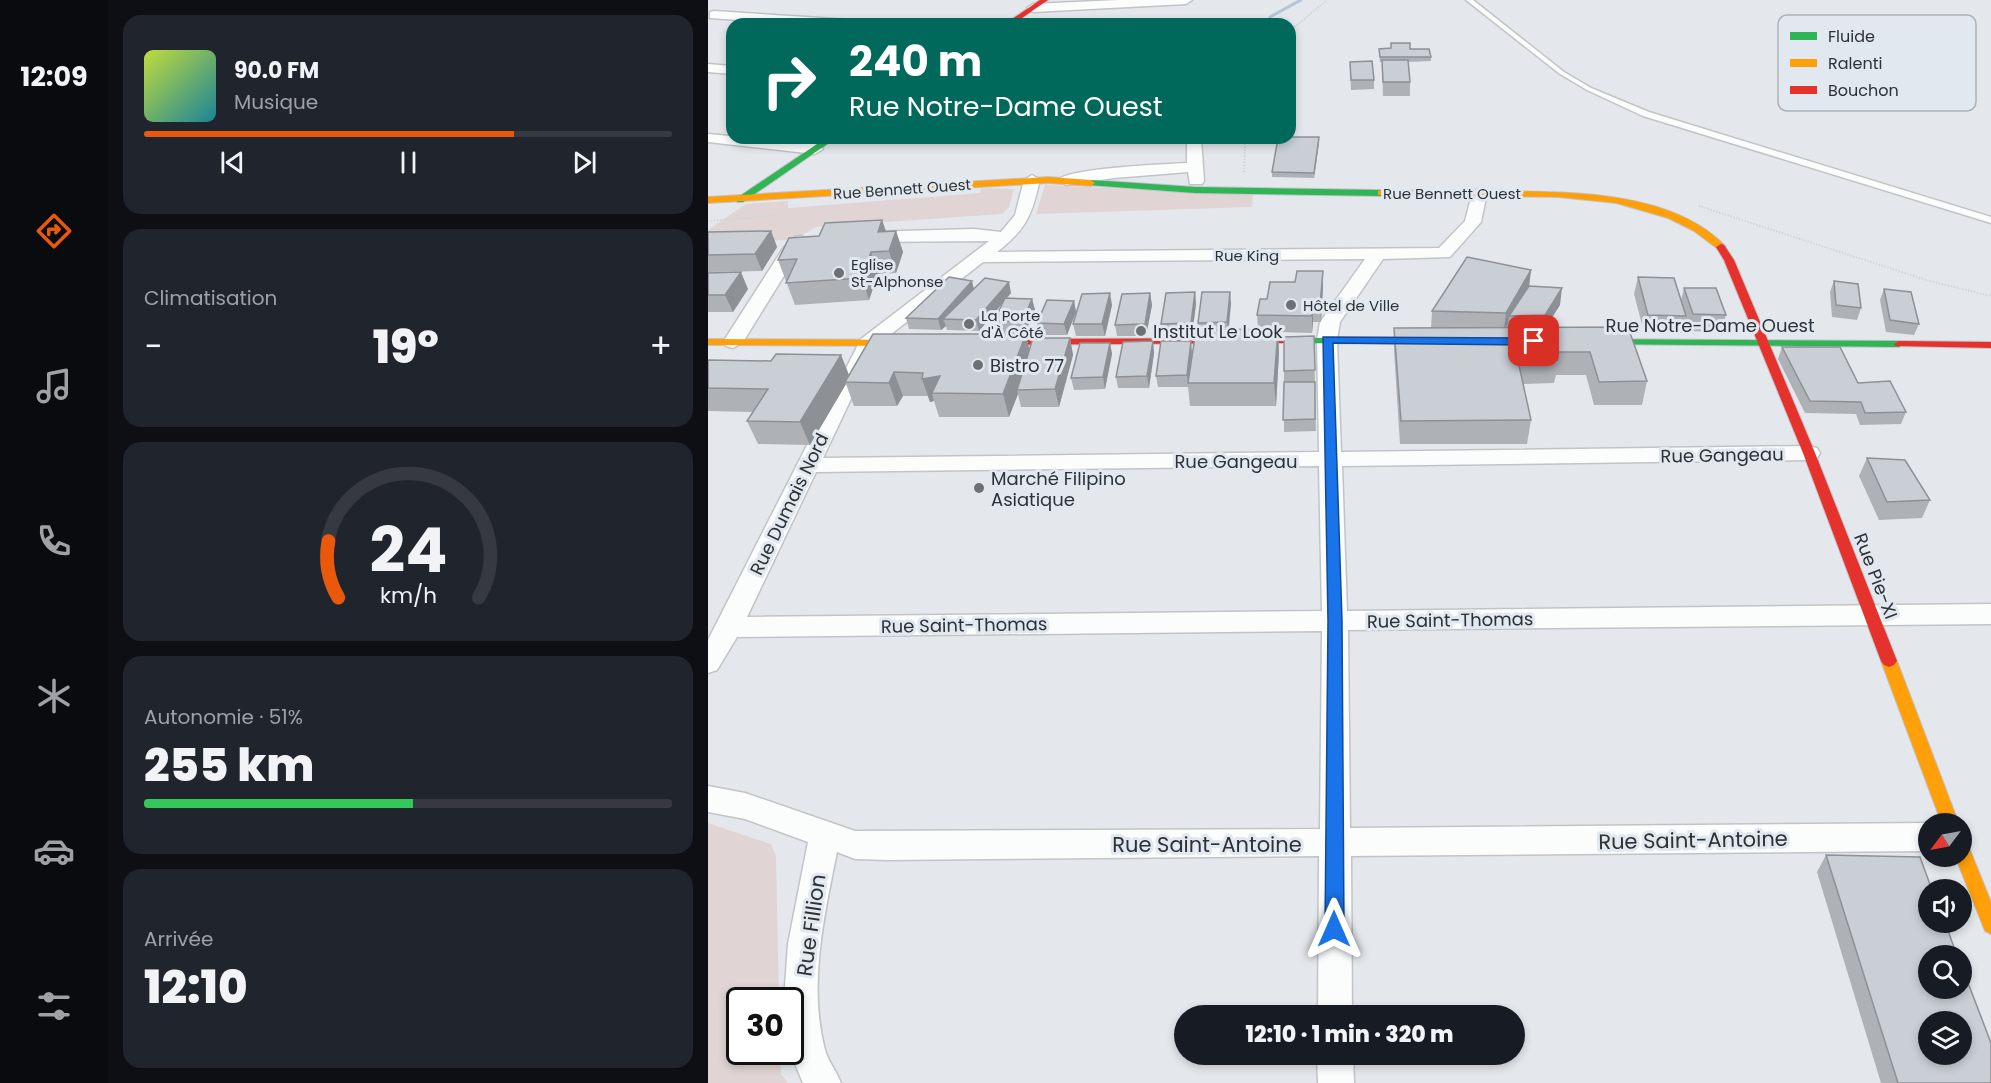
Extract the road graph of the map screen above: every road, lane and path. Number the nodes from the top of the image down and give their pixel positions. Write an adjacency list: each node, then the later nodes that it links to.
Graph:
1 (1045, 0): 6 (street)
2 (1186, 0): 6 (street)
3 (1327, 0): 10 (path)
4 (1469, 0): 29 (lane)
5 (732, 5): 7 (street)
6 (1033, 8): 9 (street)
7 (711, 17): 8 (street)
8 (731, 18)
9 (1017, 18)
10 (1296, 26)
11 (708, 68): 12 (street)
12 (726, 70)
13 (708, 138): 14 (street)
14 (726, 140)
15 (766, 144): 19 (street)
16 (823, 144): 19 (street)
17 (1194, 144): 20 (street)
18 (1242, 144): 23 (path)
19 (815, 149): 27 (street)
20 (1196, 167): 22 (street, Rue Bennett Ouest); 24 (street)
21 (1032, 180): 22 (street, Rue Bennett Ouest); 27 (street, Rue Bennett Ouest); 31 (street)
22 (1066, 180): 24 (street, Rue Bennett Ouest)
23 (1244, 180)
24 (1195, 189): 25 (street, Rue Bennett Ouest)
25 (1479, 193): 33 (street, Rue King); 43 (street, Rue Bennett Ouest)
26 (708, 200): 27 (street, Rue Bennett Ouest)
27 (738, 201): 28 (street)
28 (716, 216)
29 (1991, 220)
30 (847, 237): 31 (street)
31 (1004, 237): 34 (street)
32 (813, 238): 38 (street)
33 (1377, 254): 34 (street, Rue King); 35 (street)
34 (978, 257): 42 (street)
35 (1327, 340): 36 (street); 40 (street); 46 (street)
36 (1457, 341)
37 (708, 342): 38 (street)
38 (734, 342): 42 (street)
39 (927, 342): 42 (street)
40 (963, 342)
41 (1575, 342): 43 (street, Rue Notre-Dame Ouest)
42 (868, 343): 47 (street, Rue Dumais Nord)
43 (1764, 343): 44 (street, Rue Notre-Dame Ouest); 45 (street, Rue Pie-XI)
44 (1991, 345)
45 (1809, 453): 46 (street, Rue Gangeau); 48 (street, Rue Pie-XI)
46 (1331, 460): 47 (street, Rue Gangeau); 50 (street)
47 (808, 465): 51 (street, Rue Dumais Nord)
48 (1872, 614): 49 (street, Rue Saint-Thomas); 50 (street, Rue Saint-Thomas); 54 (street, Rue Pie-XI)
49 (1991, 614)
50 (1335, 621): 51 (street, Rue Saint-Thomas); 57 (street)
51 (729, 627): 52 (street, Rue Dumais Nord)
52 (708, 663)
53 (708, 799): 55 (street, Rue Saint-Antoine)
54 (1948, 813)
55 (825, 835): 57 (street, Rue Saint-Antoine); 62 (street, Rue Fillion)
56 (1918, 837): 57 (street, Rue Saint-Antoine)
57 (1334, 843): 60 (street)
58 (1968, 867): 59 (street)
59 (1991, 925)
60 (1335, 1005)
61 (1335, 1065): 63 (street)
62 (823, 1083)
63 (1336, 1083)

